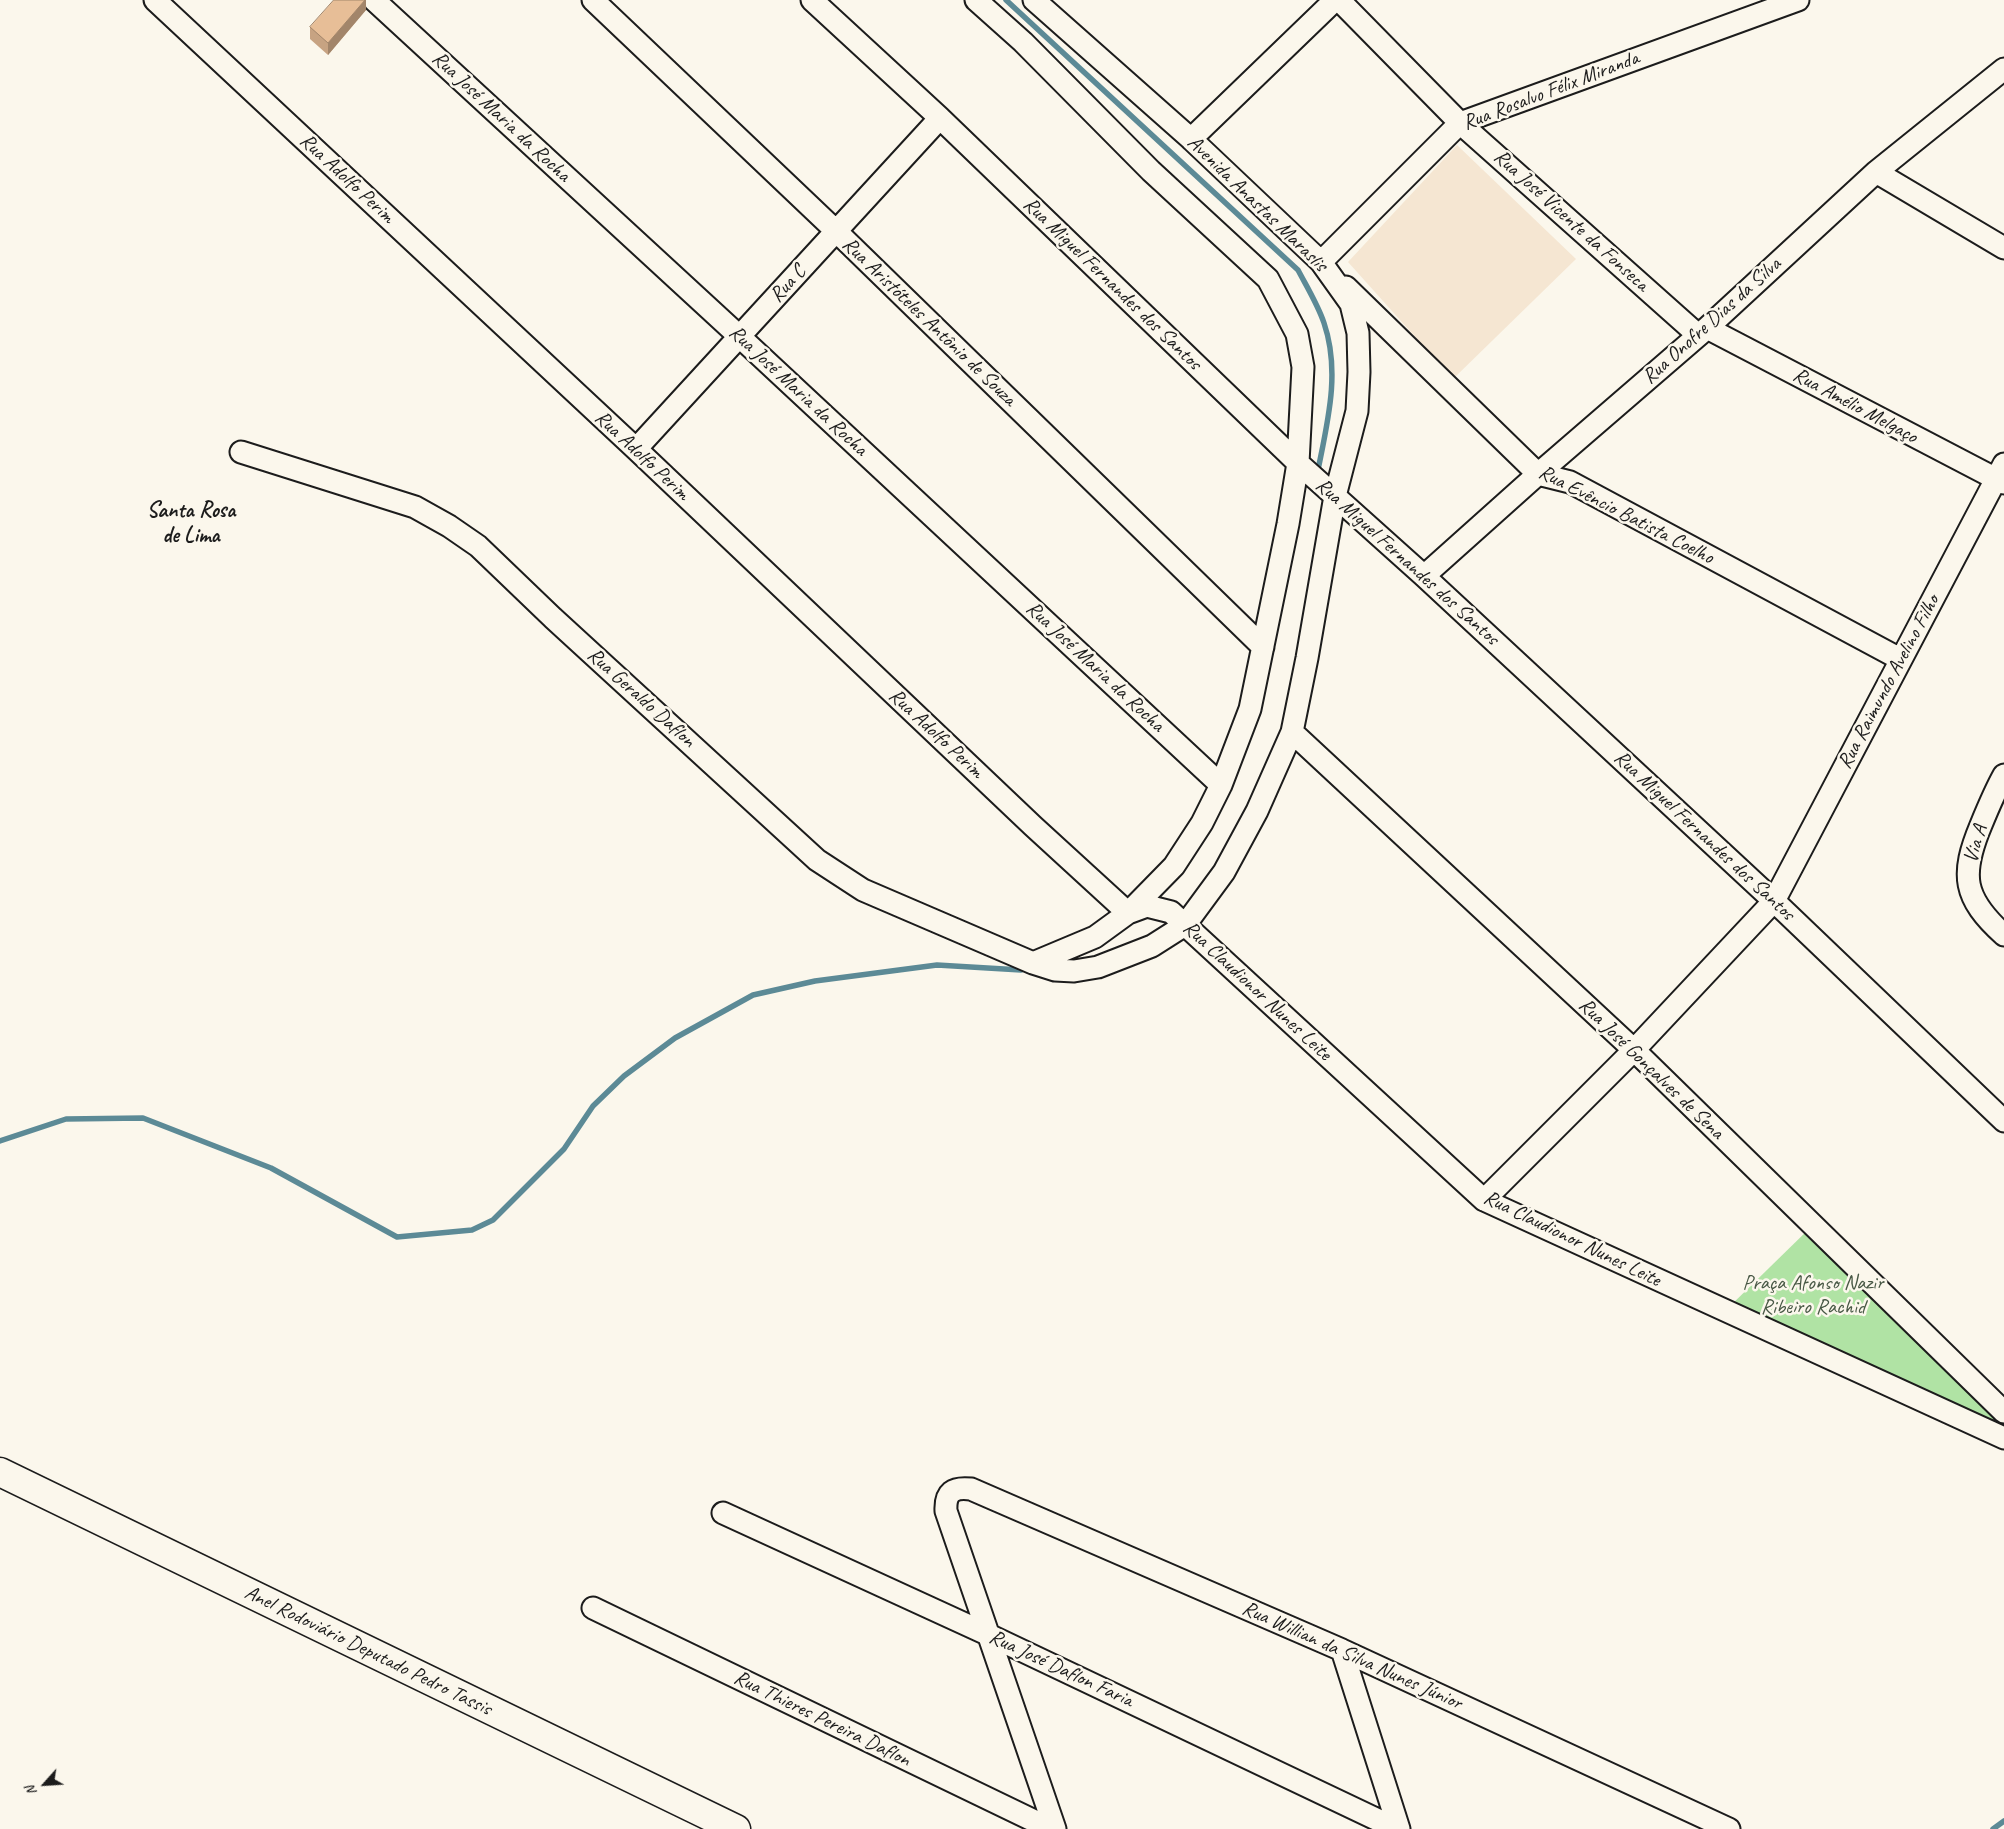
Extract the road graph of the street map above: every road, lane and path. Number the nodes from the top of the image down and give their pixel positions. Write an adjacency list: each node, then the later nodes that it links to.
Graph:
1 (155, 0): 20 (street, Rua Adolfo Perim)
2 (374, 0): 19 (street, Rua José Maria da Rocha)
3 (593, 0): 15 (street, Rua Aristóteles Antônio de Souza)
4 (812, 0): 11 (street, Rua Miguel Fernandes dos Santos)
5 (976, 0): 22 (street)
6 (1034, 0): 13 (street, Avenida Anastas Maraslis)
7 (1335, 0): 13 (street)
8 (1338, 0): 12 (street, Rua José Vicente da Fonseca)
9 (1798, 0): 12 (street, Rua Rosalvo Félix Miranda)
10 (2004, 69): 14 (street, Rua Onofre Dias da Silva)
11 (940, 118): 15 (street, Rua C); 22 (street, Rua Miguel Fernandes dos Santos)
12 (1460, 123): 17 (street, Rua Rosalvo Félix Miranda); 18 (street, Rua José Vicente da Fonseca)
13 (1191, 139): 17 (street, Avenida Anastas Maraslis)
14 (1876, 172): 16 (street); 18 (street, Rua Onofre Dias da Silva)
15 (836, 232): 19 (street, Rua C); 27 (street, Rua Aristóteles Antônio de Souza)
16 (2004, 248)
17 (1320, 262): 23 (street, Rua Evêncio Batista Coelho); 25 (street, Avenida Anastas Maraslis)
18 (1703, 331): 23 (street, Rua Onofre Dias da Silva); 24 (street, Rua Amélio Melgaço)
19 (740, 337): 20 (street, Rua C); 31 (street, Rua José Maria da Rocha)
20 (636, 449): 34 (street, Rua Adolfo Perim)
21 (241, 452): 37 (street, Rua Geraldo Daflon)
22 (1298, 463): 25 (street, Rua Miguel Fernandes dos Santos); 27 (street)
23 (1538, 474): 26 (street, Rua Onofre Dias da Silva); 28 (street, Rua Evêncio Batista Coelho)
24 (2001, 475): 28 (street, Rua Raimundo Avelino Filho)
25 (1335, 496): 26 (street, Rua Miguel Fernandes dos Santos); 29 (street, Avenida Anastas Maraslis)
26 (1424, 576): 33 (street, Rua Miguel Fernandes dos Santos)
27 (1263, 647): 31 (street)
28 (1900, 659): 33 (street, Rua Raimundo Avelino Filho)
29 (1292, 732): 35 (street, Avenida Anastas Maraslis); 38 (street, Rua José Gonçalves de Sena)
30 (2004, 775): 32 (street, Via A)
31 (1221, 785): 34 (street)
32 (1999, 797): 36 (street, Via A)
33 (1774, 901): 38 (street, Rua Raimundo Avelino Filho); 39 (street, Rua Miguel Fernandes dos Santos)
34 (1128, 913): 35 (street, Rua Claudionor Nunes Leite); 37 (street)
35 (1185, 925): 37 (street, Rua Geraldo Daflon); 40 (street, Rua Claudionor Nunes Leite)
36 (2004, 935)
37 (1033, 963)
38 (1634, 1050): 40 (street, Rua Raimundo Avelino Filho); 41 (street, Rua José Gonçalves de Sena)
39 (2004, 1121)
40 (1484, 1200): 42 (street, Rua Claudionor Nunes Leite)
41 (2004, 1412)
42 (2004, 1438)
43 (0, 1472): 48 (highway, Anel Rodoviário Deputado Pedro Tassis)
44 (723, 1513): 46 (street, Rua José Daflon Faria)
45 (593, 1608): 49 (street, Rua Thieres Pereira Daflon)
46 (989, 1635): 47 (street, Rua Willian da Silva Nunes Júnior); 50 (street); 51 (street, Rua José Daflon Faria)
47 (1342, 1650): 51 (street); 52 (street, Rua Willian da Silva Nunes Júnior)
48 (736, 1829)
49 (1051, 1829)
50 (1055, 1829)
51 (1398, 1829)
52 (1729, 1829)

